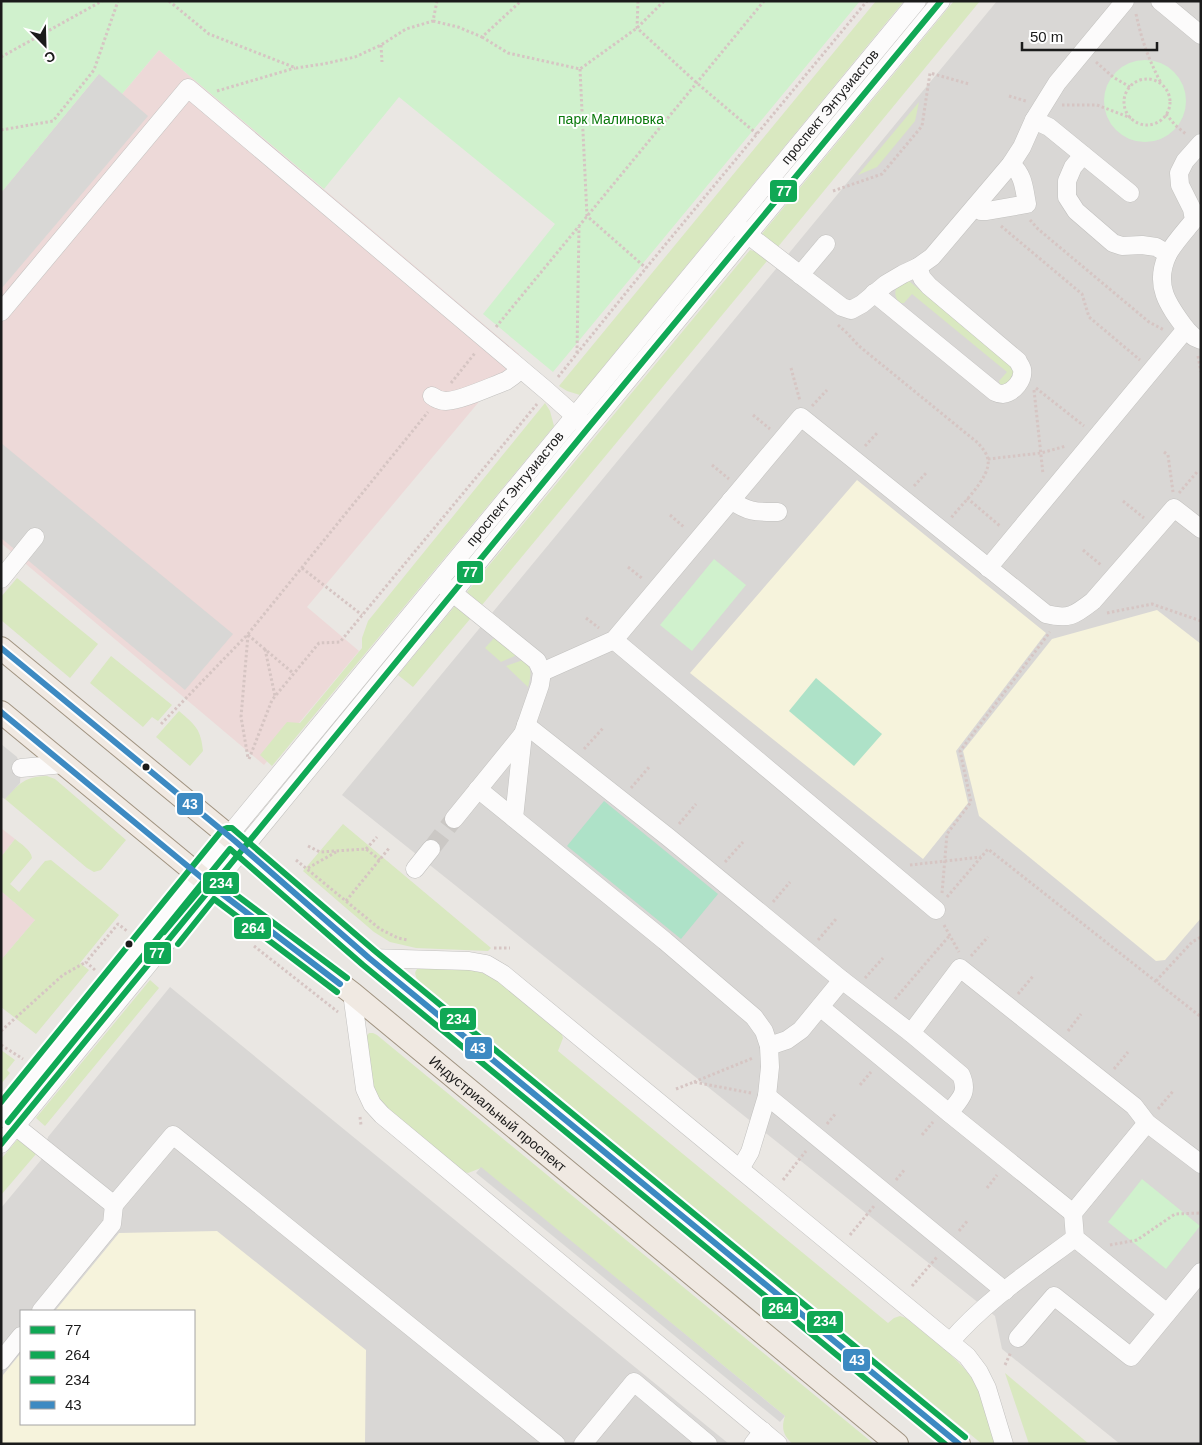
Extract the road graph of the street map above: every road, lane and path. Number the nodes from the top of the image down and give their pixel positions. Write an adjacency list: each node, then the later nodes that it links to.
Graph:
1 (102, 1): 20 (path)
2 (118, 1): 32 (path)
3 (170, 1): 22 (path)
4 (437, 1): 14 (path)
5 (520, 1): 17 (path)
6 (638, 1): 15 (path)
7 (664, 1): 15 (path)
8 (764, 1): 24 (path)
9 (867, 1): 33 (path)
10 (917, 1): 42 (street, проспект Энтузиастов)
11 (941, 1): 44 (street, проспект Энтузиастов)
12 (1160, 1): 16 (street)
13 (1130, 5): 19 (street); 26 (path)
14 (433, 21): 17 (path); 18 (path)
15 (637, 28): 23 (path); 24 (path)
16 (1201, 35)
17 (482, 37): 23 (path)
18 (381, 45): 21 (path); 22 (path)
19 (1084, 51): 27 (path); 29 (street)
20 (1, 57)
21 (382, 62)
22 (296, 68): 28 (path)
23 (580, 69): 41 (path)
24 (698, 84): 33 (path); 41 (path)
25 (969, 84): 37 (path)
26 (1162, 85): 27 (path); 30 (path)
27 (1130, 87): 31 (path)
28 (204, 101): 51 (street); 59 (street)
29 (1038, 113): 31 (path); 35 (street); 36 (street)
30 (1166, 114): 31 (path); 34 (path)
31 (1131, 118)
32 (1, 130)
33 (757, 134): 48 (path)
34 (1200, 144): 46 (street)
35 (1083, 155): 38 (street); 46 (street)
36 (1011, 164): 39 (street); 40 (street)
37 (833, 190)
38 (1130, 193)
39 (1018, 205): 40 (street); 54 (path)
40 (981, 209): 47 (street); 60 (path)
41 (587, 216): 43 (path); 48 (path)
42 (734, 223): 44 (street); 65 (street, проспект Энтузиастов)
43 (579, 226): 53 (path); 57 (path)
44 (748, 234): 49 (street); 65 (street, проспект Энтузиастов)
45 (826, 244): 49 (street)
46 (1168, 254): 54 (street)
47 (918, 267): 50 (street); 50 (street)
48 (646, 268): 57 (path)
49 (800, 275): 50 (street)
50 (874, 293)
51 (1, 312)
52 (833, 321): 69 (path)
53 (492, 332)
54 (1184, 333): 55 (street); 60 (street)
55 (1201, 340)
56 (479, 348): 62 (path)
57 (577, 354): 61 (path)
58 (792, 368): 64 (path)
59 (520, 370): 62 (street); 65 (street)
60 (1152, 370): 66 (street)
61 (554, 382)
62 (435, 398): 82 (path)
63 (540, 399): 88 (path)
64 (801, 405)
65 (581, 422): 86 (street, проспект Энтузиастов); 87 (street, проспект Энтузиастов)
66 (1098, 438): 68 (path); 68 (path); 71 (street)
67 (1164, 452): 70 (path)
68 (1041, 453): 69 (path); 71 (path)
69 (988, 459): 72 (path)
70 (1196, 472)
71 (1049, 496): 80 (street)
72 (967, 498): 78 (path); 80 (path)
73 (731, 500): 75 (street); 78 (street); 92 (street)
74 (1123, 501): 76 (path)
75 (778, 512)
76 (1156, 528): 77 (street); 84 (street)
77 (1201, 529)
78 (941, 530): 83 (street)
79 (35, 537): 85 (street)
80 (1014, 537): 83 (street)
81 (1082, 550): 84 (path)
82 (302, 568): 88 (path); 91 (path)
83 (988, 568): 89 (street)
84 (1115, 576): 89 (street)
85 (1, 579)
86 (438, 582): 87 (street); 113 (street, проспект Энтузиастов)
87 (452, 593): 95 (street); 113 (street, проспект Энтузиастов)
88 (362, 615): 96 (path)
89 (1069, 616): 90 (path); 123 (path)
90 (1201, 621)
91 (248, 634): 94 (path); 97 (path); 99 (path)
92 (614, 640): 95 (street); 125 (street)
93 (1, 648): 113 (main road)
94 (265, 648): 96 (path); 97 (path)
95 (542, 672): 101 (street)
96 (294, 673): 97 (path)
97 (275, 696)
98 (1, 712): 103 (main road, Индустриальный проспект)
99 (161, 724)
100 (604, 727): 102 (path)
101 (524, 729): 102 (street); 106 (street); 109 (street)
102 (573, 762): 107 (street)
103 (64, 764): 105 (street); 128 (main road, Индустриальный проспект)
104 (650, 766): 107 (path)
105 (21, 768)
106 (478, 788): 109 (street); 110 (street)
107 (620, 800): 112 (street)
108 (696, 804): 112 (path)
109 (514, 818): 162 (street)
110 (454, 819)
111 (377, 836): 117 (path)
112 (668, 837): 127 (street)
113 (236, 842): 128 (street, проспект Энтузиастов); 143 (main road)
114 (743, 842): 127 (path)
115 (308, 846): 119 (path)
116 (390, 847): 122 (path)
117 (366, 849): 119 (path); 122 (path)
118 (431, 849): 126 (street)
119 (337, 851): 124 (path)
120 (982, 857): 123 (path); 131 (path); 149 (path)
121 (296, 860): 130 (path)
122 (380, 860): 130 (path)
123 (944, 861): 125 (path); 131 (path)
124 (308, 868)
125 (886, 868): 131 (street)
126 (416, 869)
127 (714, 874): 132 (street)
128 (205, 881): 151 (main road, Индустриальный проспект); 163 (street, проспект Энтузиастов); 165 (street, проспект Энтузиастов)
129 (790, 882): 132 (path)
130 (346, 901): 139 (path)
131 (939, 907): 135 (path)
132 (762, 914): 142 (street)
133 (836, 919): 142 (path)
134 (127, 931): 145 (path)
135 (950, 935): 146 (path); 154 (path)
136 (988, 937): 146 (path)
137 (1201, 937): 149 (path)
138 (249, 942): 155 (path)
139 (417, 942)
140 (486, 947): 141 (path)
141 (510, 948)
142 (808, 952): 150 (street)
143 (369, 958): 178 (street); 198 (main road)
144 (883, 958): 150 (path)
145 (86, 962): 147 (path); 158 (path)
146 (960, 968): 152 (street); 159 (street)
147 (95, 970)
148 (1034, 975): 152 (path)
149 (1156, 981): 157 (path)
150 (849, 984): 153 (street); 154 (street)
151 (352, 994): 192 (street); 197 (main road, Индустриальный проспект)
152 (1008, 1006): 161 (street)
153 (820, 1007): 162 (street); 170 (street)
154 (884, 1012): 159 (street)
155 (340, 1013)
156 (1081, 1014): 161 (path)
157 (1201, 1017)
158 (1, 1031)
159 (911, 1033): 170 (street)
160 (1, 1044): 164 (path)
161 (1057, 1045): 173 (street)
162 (770, 1046): 166 (path); 169 (street)
163 (49, 1057): 165 (street); 171 (street, проспект Энтузиастов)
164 (23, 1059)
165 (64, 1069): 175 (street, проспект Энтузиастов)
166 (694, 1082): 167 (path); 169 (path)
167 (676, 1089)
168 (1174, 1090): 173 (path)
169 (767, 1096): 178 (street); 185 (street)
170 (949, 1113): 180 (street)
171 (2, 1115): 175 (street)
172 (360, 1115): 174 (path)
173 (1147, 1122): 177 (street); 180 (street)
174 (361, 1125)
175 (16, 1126): 176 (street, проспект Энтузиастов); 179 (street)
176 (1, 1144)
177 (1201, 1164)
178 (740, 1169): 190 (street)
179 (114, 1205): 186 (street); 193 (street)
180 (1073, 1212): 182 (street)
181 (1201, 1213): 183 (path)
182 (1075, 1238): 185 (street); 187 (street)
183 (1130, 1241)
184 (1201, 1272): 187 (street)
185 (1005, 1291): 190 (street)
186 (43, 1310)
187 (1167, 1313): 189 (street)
188 (20, 1337): 191 (street)
189 (1018, 1338)
190 (950, 1342): 199 (street)
191 (1, 1361)
192 (758, 1437): 196 (street)
193 (556, 1444)
194 (583, 1444): 195 (street)
195 (708, 1444)
196 (778, 1444)
197 (897, 1444)
198 (959, 1444)
199 (1004, 1444)

